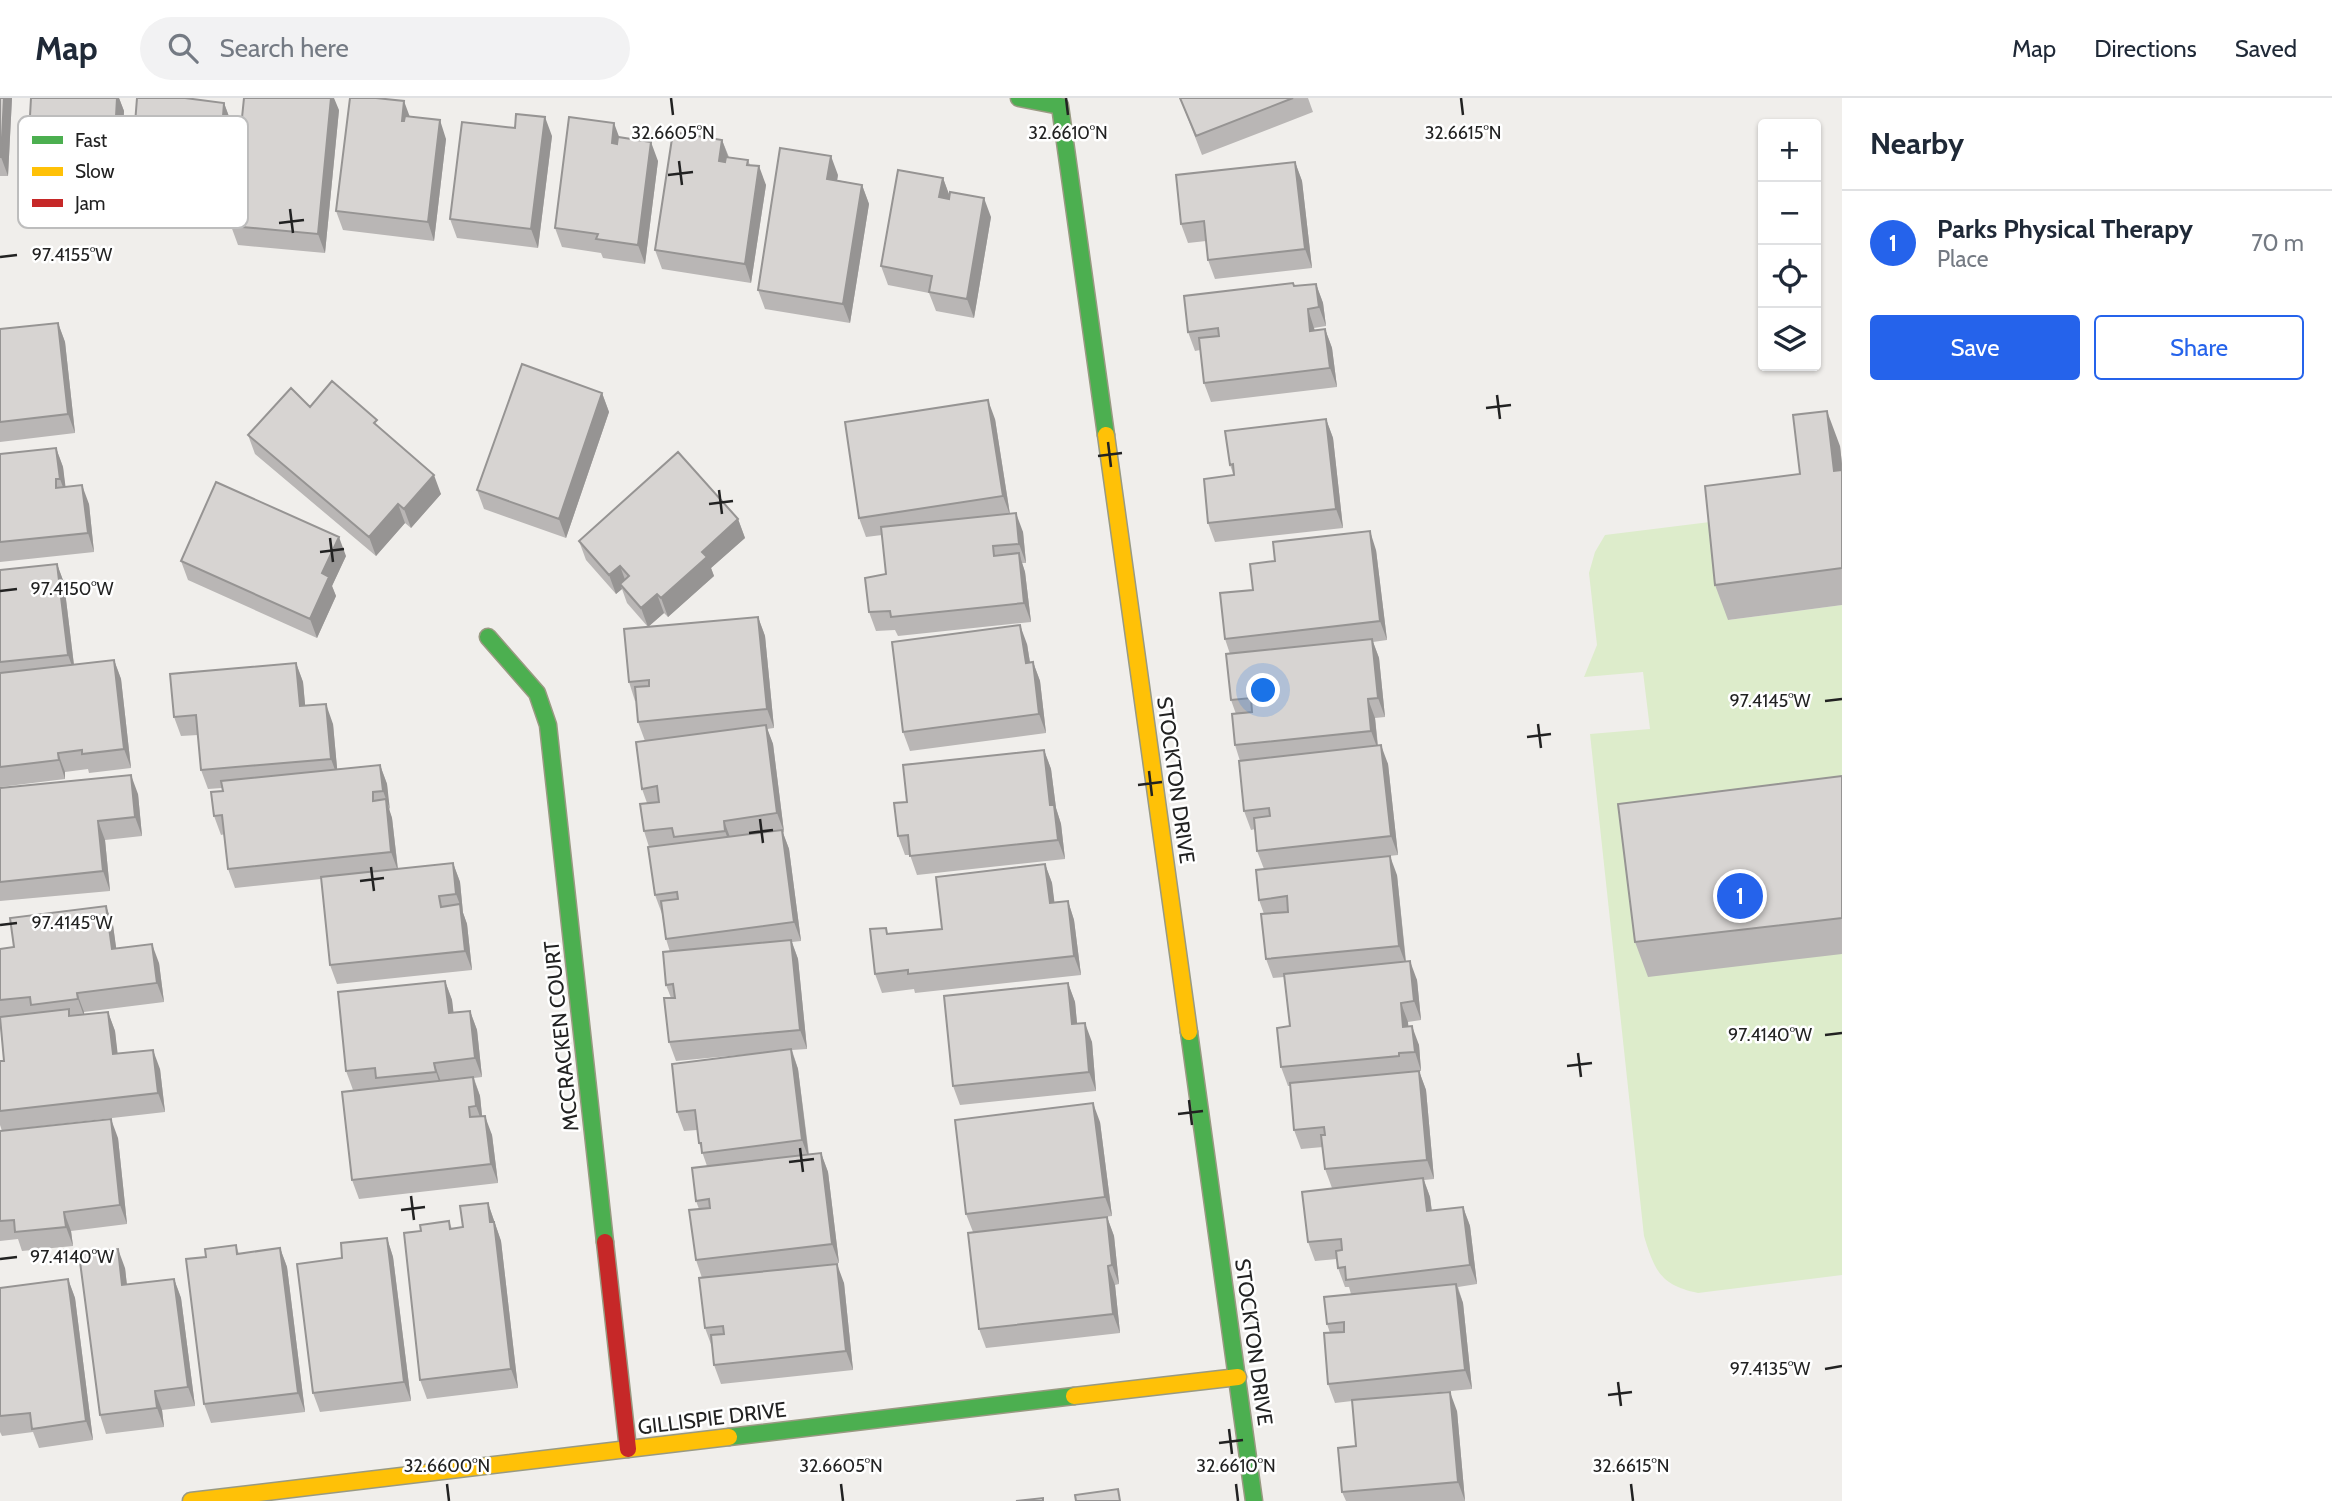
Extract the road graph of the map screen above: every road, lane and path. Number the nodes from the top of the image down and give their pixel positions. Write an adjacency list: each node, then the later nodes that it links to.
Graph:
1 (1019, 98): 3 (street, STOCKTON DRIVE)
2 (488, 637): 4 (street, MCCRACKEN COURT)
3 (1238, 1377): 4 (street, GILLISPIE DRIVE); 6 (street, STOCKTON DRIVE)
4 (628, 1449): 5 (street, GILLISPIE DRIVE)
5 (191, 1501)
6 (1254, 1501)

